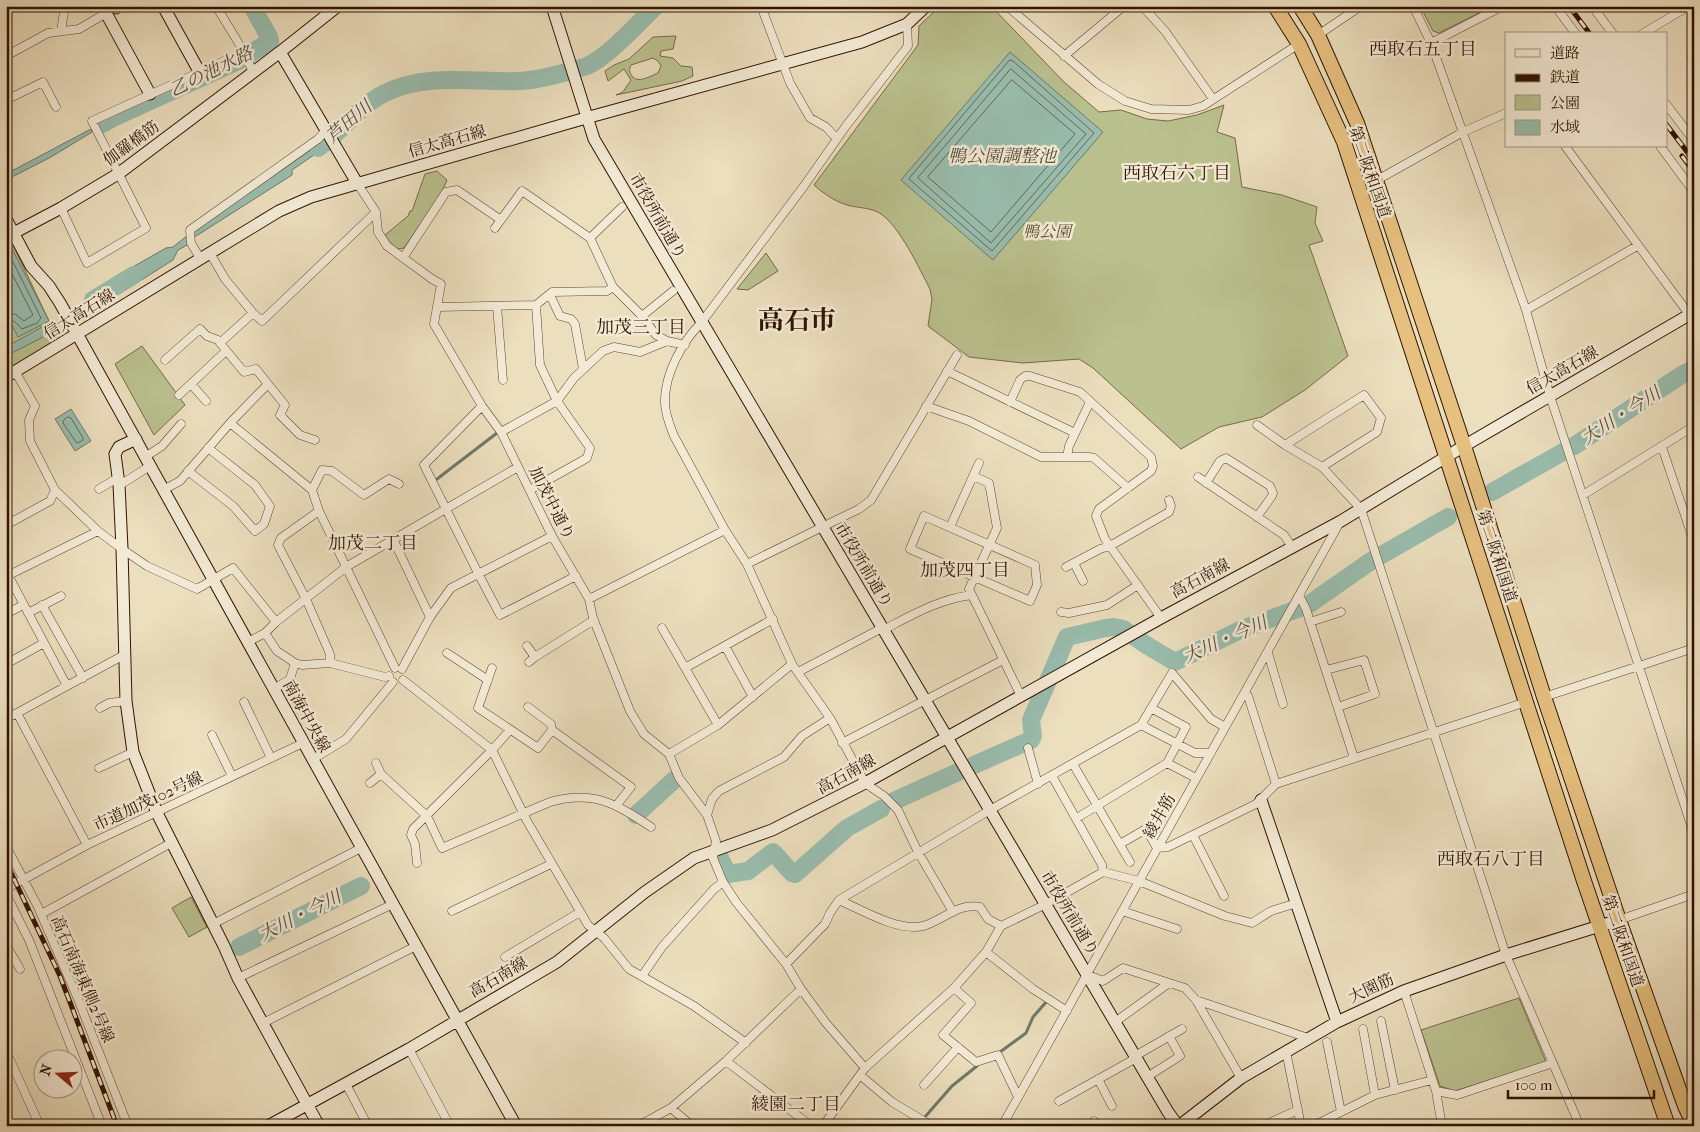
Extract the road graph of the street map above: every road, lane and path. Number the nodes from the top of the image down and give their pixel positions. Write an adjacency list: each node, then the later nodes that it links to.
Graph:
1 (65, 6): 21 (street)
2 (163, 6): 33 (street)
3 (216, 6): 29 (street)
4 (338, 6): 28 (street, 伽羅橋筋)
5 (552, 6): 41 (street, 市役所前通り)
6 (762, 6): 32 (street)
7 (926, 6): 20 (street, 信太高石線)
8 (1007, 6): 31 (street)
9 (1124, 6): 31 (street)
10 (1142, 6): 36 (street)
11 (1275, 6): 27 (highway, 第二阪和国道)
12 (1300, 6): 25 (highway, 第二阪和国道)
13 (1362, 6): 25 (street)
14 (1413, 6): 26 (street)
15 (1503, 6): 26 (street)
16 (1554, 6): 22 (street)
17 (1592, 6): 23 (street)
18 (1689, 6): 24 (street)
19 (114, 8): 21 (street); 35 (street)
20 (907, 24): 32 (street, 信太高石線); 44 (street)
21 (61, 31): 30 (street)
22 (1574, 32)
23 (1612, 32)
24 (1645, 32)
25 (1318, 35): 49 (highway, 第二阪和国道)
26 (1431, 43): 42 (street)
27 (1299, 44): 36 (street); 110 (highway, 第二阪和国道)
28 (280, 52): 34 (street, 伽羅橋筋); 43 (street)
29 (245, 54): 33 (street); 34 (street)
30 (6, 56)
31 (1064, 56): 36 (street)
32 (782, 63): 41 (street, 信太高石線); 44 (street)
33 (199, 72): 35 (street)
34 (253, 72): 48 (street, 伽羅橋筋)
35 (150, 94): 48 (street)
36 (1212, 99)
37 (6, 100): 38 (street)
38 (56, 107)
39 (1668, 107): 45 (street)
40 (1505, 114): 42 (street)
41 (586, 118): 50 (street, 信太高石線); 73 (street, 市役所前通り)
42 (1463, 132): 49 (street); 69 (street)
43 (330, 135): 50 (street); 61 (street)
44 (838, 139): 73 (street)
45 (1694, 141)
46 (1565, 148): 60 (street)
47 (1661, 148): 51 (street)
48 (118, 174): 53 (street, 伽羅橋筋); 53 (street)
49 (1377, 180): 106 (highway, 第二阪和国道)
50 (357, 184): 54 (street, 加茂中通り); 61 (street, 信太高石線)
51 (1694, 192)
52 (622, 207): 59 (street)
53 (61, 208): 58 (street, 伽羅橋筋)
54 (376, 212): 62 (street, 加茂中通り); 70 (street)
55 (6, 219): 58 (street, 南海中央線)
56 (501, 220): 57 (street); 59 (street); 62 (street)
57 (495, 228)
58 (10, 235): 74 (street, 南海中央線)
59 (590, 238): 63 (street)
60 (1637, 246): 69 (street); 72 (street)
61 (205, 255): 70 (street); 74 (street, 信太高石線)
62 (403, 258): 68 (street, 加茂中通り)
63 (613, 287): 65 (street); 71 (street)
64 (673, 291): 71 (street)
65 (550, 295): 66 (street); 83 (street)
66 (536, 305): 67 (street); 91 (street)
67 (497, 306): 68 (street); 86 (street)
68 (438, 307): 95 (street, 加茂中通り)
69 (1526, 310): 90 (street)
70 (253, 314): 76 (street)
71 (642, 316): 75 (street)
72 (1692, 316): 90 (street, 信太高石線)
73 (701, 323): 77 (street); 135 (street, 市役所前通り)
74 (77, 334): 85 (street, 信太高石線); 103 (street, 南海中央線)
75 (667, 341): 77 (street); 83 (street)
76 (220, 343): 79 (street); 80 (street)
77 (685, 344): 138 (street)
78 (166, 346): 80 (street)
79 (226, 351): 87 (street); 88 (street)
80 (172, 354): 82 (street)
81 (956, 355): 84 (street)
82 (165, 360)
83 (584, 369): 91 (street)
84 (947, 371): 93 (street); 96 (street)
85 (11, 375): 123 (street)
86 (503, 380)
87 (191, 384): 89 (street); 92 (street)
88 (268, 384): 97 (street); 104 (street)
89 (179, 395)
90 (1550, 396): 106 (street, 信太高石線); 127 (street)
91 (557, 400): 101 (street); 126 (street)
92 (206, 401)
93 (1010, 402): 94 (street); 102 (street)
94 (1090, 402): 102 (street); 121 (street)
95 (482, 406): 101 (street, 加茂中通り); 129 (street)
96 (926, 406): 109 (street); 135 (street)
97 (230, 422): 108 (street); 125 (street)
98 (181, 424): 111 (street)
99 (1257, 425): 105 (street)
100 (1694, 426): 107 (street)
101 (501, 432): 113 (street, 加茂中通り)
102 (1075, 433): 109 (street)
103 (136, 439): 111 (street, 南海中央線); 118 (street)
104 (315, 440)
105 (1285, 445): 114 (street); 114 (street)
106 (1464, 446): 110 (street, 信太高石線); 205 (highway, 第二阪和国道)
107 (1662, 447): 127 (street); 141 (street)
108 (208, 448): 115 (street); 115 (street)
109 (1067, 457): 121 (street)
110 (1446, 458): 130 (street, 高石南線); 209 (highway, 第二阪和国道)
111 (148, 462): 118 (street); 124 (street, 南海中央線)
112 (979, 463): 116 (street)
113 (518, 467): 126 (street, 加茂中通り); 129 (street)
114 (1322, 467): 130 (street)
115 (188, 471): 124 (street)
116 (973, 476): 136 (street); 142 (street)
117 (1198, 477): 119 (street)
118 (118, 481): 122 (street); 145 (street)
119 (1206, 482): 132 (street); 132 (street)
120 (399, 484): 125 (street)
121 (1128, 488): 143 (street)
122 (99, 489)
123 (55, 490): 134 (street); 137 (street)
124 (163, 490): 154 (street, 南海中央線)
125 (312, 490): 131 (street)
126 (530, 490): 139 (street, 加茂中通り)
127 (1583, 494): 190 (street)
128 (1169, 500): 143 (street)
129 (447, 508): 140 (street); 151 (street)
130 (1361, 509): 133 (street, 高石南線); 223 (street)
131 (319, 511): 148 (street); 159 (street)
132 (1257, 517): 144 (street)
133 (1341, 521): 144 (street, 高石南線); 161 (street, 綾井筋)
134 (6, 525)
135 (822, 526): 147 (street); 175 (street, 市役所前通り)
136 (950, 527): 142 (street); 153 (street)
137 (98, 530): 145 (street); 150 (street)
138 (725, 530): 147 (street); 160 (street)
139 (552, 536): 151 (street); 152 (street, 加茂中通り)
140 (393, 539): 148 (street); 168 (street)
141 (1694, 542)
142 (989, 544): 153 (street); 153 (street)
143 (1110, 546): 146 (street); 156 (street)
144 (1292, 547): 169 (street, 高石南線)
145 (122, 549): 154 (street); 184 (street)
146 (1074, 563): 149 (street); 155 (street)
147 (747, 564): 170 (street)
148 (346, 567): 159 (street); 191 (street)
149 (1066, 567)
150 (7, 572): 162 (street)
151 (478, 573): 152 (street); 168 (street)
152 (576, 576): 160 (street, 加茂中通り)
153 (974, 577): 157 (street)
154 (214, 580): 172 (street); 177 (street, 南海中央線)
155 (1083, 582)
156 (1138, 585): 164 (street); 169 (street)
157 (972, 595): 175 (street); 185 (street)
158 (61, 596): 163 (street)
159 (306, 599): 172 (street); 187 (street)
160 (589, 599): 171 (street, 加茂中通り)
161 (1303, 602): 173 (street); 183 (street, 綾井筋)
162 (24, 605): 166 (street); 167 (street)
163 (42, 605): 166 (street); 196 (street)
164 (1061, 612)
165 (1342, 612): 173 (street)
166 (28, 613): 178 (street)
167 (6, 614)
168 (430, 617): 191 (street)
169 (1161, 618): 204 (street, 高石南線)
170 (773, 619): 180 (street); 189 (street)
171 (594, 620): 179 (street); 233 (street, 加茂中通り)
172 (276, 622): 176 (street)
173 (1310, 622): 194 (street)
174 (662, 628): 193 (street)
175 (883, 629): 195 (street); 206 (street, 市役所前通り)
176 (265, 633): 177 (street); 186 (street)
177 (248, 642): 201 (street, 南海中央線)
178 (44, 643): 188 (street); 200 (street)
179 (527, 646)
180 (724, 646): 193 (street); 203 (street)
181 (1694, 648): 190 (street)
182 (447, 653): 199 (street)
183 (1268, 653): 202 (street, 綾井筋); 210 (street)
184 (124, 655): 196 (street); 207 (street)
185 (1003, 660): 204 (street); 206 (street)
186 (295, 663): 187 (street); 201 (street)
187 (330, 663): 197 (street)
188 (6, 664)
189 (792, 664): 195 (street); 203 (street)
190 (1638, 666): 205 (street); 259 (street)
191 (398, 668): 197 (street); 198 (street)
192 (492, 668): 199 (street)
193 (685, 668): 218 (street)
194 (1326, 670): 212 (street); 212 (street)
195 (798, 672): 216 (street)
196 (83, 678): 200 (street)
197 (391, 679): 198 (street); 236 (street)
198 (403, 680): 230 (street)
199 (488, 680): 221 (street)
200 (67, 686): 215 (street)
201 (274, 689): 226 (street, 南海中央線)
202 (1245, 694): 220 (street, 綾井筋); 248 (street)
203 (753, 696): 218 (street)
204 (1021, 696): 225 (street, 高石南線)
205 (1544, 698): 289 (highway, 第二阪和国道)
206 (924, 700): 225 (street, 市役所前通り); 227 (street)
207 (126, 701): 213 (street); 231 (street)
208 (244, 702): 234 (street)
209 (1526, 702): 223 (street); 291 (highway, 第二阪和国道)
210 (1283, 704)
211 (528, 707): 222 (street)
212 (1338, 707): 235 (street)
213 (100, 708)
214 (1151, 708): 219 (street); 220 (street); 228 (street)
215 (17, 713): 217 (street); 263 (street)
216 (830, 718): 227 (street); 255 (street)
217 (6, 719)
218 (718, 725): 233 (street)
219 (1142, 725): 228 (street); 239 (street)
220 (1225, 727): 232 (street, 綾井筋)
221 (510, 730): 222 (street); 230 (street)
222 (552, 730): 250 (street)
223 (1432, 732): 235 (street); 298 (street)
224 (212, 735): 242 (street)
225 (947, 736): 246 (street, 高石南線); 252 (street, 市役所前通り)
226 (303, 743): 234 (street, 市道加茂102号線); 236 (street, 南海中央線)
227 (842, 743): 246 (street)
228 (1177, 744): 232 (street); 238 (street)
229 (1028, 748): 247 (street)
230 (492, 750): 254 (street); 256 (street)
231 (132, 752): 240 (street); 253 (street)
232 (1211, 753): 244 (street, 綾井筋)
233 (669, 754): 255 (street, 加茂中通り)
234 (271, 758): 242 (street, 市道加茂102号線)
235 (1354, 758): 248 (street)
236 (312, 759): 265 (street, 南海中央線)
237 (376, 763): 241 (street)
238 (1167, 763): 244 (street); 251 (street)
239 (1073, 764): 243 (street); 251 (street)
240 (99, 768)
241 (381, 774): 245 (street); 256 (street)
242 (232, 776): 253 (street, 市道加茂102号線)
243 (1052, 776): 247 (street); 257 (street)
244 (1196, 778): 266 (street, 綾井筋)
245 (370, 783)
246 (865, 783): 267 (street, 高石南線); 268 (street)
247 (1038, 784): 252 (street)
248 (1276, 784): 249 (street)
249 (1261, 800): 260 (street); 281 (street)
250 (616, 806): 254 (street); 258 (street)
251 (1098, 806): 257 (street); 262 (street)
252 (990, 810): 268 (street); 283 (street, 市役所前通り)
253 (157, 813): 261 (street); 263 (street, 市道加茂102号線)
254 (524, 814): 256 (street); 271 (street)
255 (708, 815): 267 (street, 加茂中通り)
256 (427, 816): 270 (street)
257 (1077, 818): 272 (street)
258 (650, 828)
259 (1694, 834)
260 (1193, 835): 266 (street); 279 (street)
261 (172, 844): 286 (street); 290 (street)
262 (1120, 844): 266 (street); 269 (street)
263 (87, 845): 273 (street, 市道加茂102号線)
264 (6, 846): 273 (street, 高石南海東側2号線)
265 (361, 848): 282 (street, 南海中央線); 290 (street)
266 (1157, 848): 274 (street, 綾井筋)
267 (713, 851): 275 (street, 加茂中通り); 294 (street, 高石南線)
268 (918, 852): 280 (street); 288 (street)
269 (1130, 862)
270 (417, 863)
271 (551, 864): 284 (street); 287 (street)
272 (1103, 872): 274 (street); 283 (street)
273 (24, 880): 276 (street, 市道加茂102号線); 352 (street, 高石南海東側2号線)
274 (1139, 881): 281 (street); 285 (street, 綾井筋)
275 (723, 882): 300 (street, 加茂中通り); 303 (street)
276 (6, 889)
277 (6, 894): 351 (street)
278 (1694, 894): 289 (street)
279 (1224, 896)
280 (839, 900): 288 (street); 300 (street)
281 (1297, 903): 314 (street)
282 (393, 904): 295 (street, 南海中央線); 304 (street)
283 (1046, 904): 292 (street); 302 (street, 市役所前通り)
284 (452, 911)
285 (1122, 911): 293 (street); 302 (street, 綾井筋)
286 (45, 912)
287 (580, 912): 294 (street); 299 (street)
288 (953, 912): 292 (street)
289 (1619, 920): 291 (street, 大園筋); 349 (highway, 第二阪和国道)
290 (213, 924): 304 (street)
291 (1599, 925): 298 (street, 大園筋); 369 (highway, 第二阪和国道)
292 (1001, 926): 297 (street)
293 (1178, 929)
294 (596, 932): 303 (street); 311 (street, 高石南線)
295 (416, 946): 311 (street, 南海中央線); 315 (street)
296 (8, 950): 301 (street)
297 (986, 952): 306 (street); 310 (street)
298 (1506, 955): 308 (street, 大園筋); 328 (street)
299 (505, 957)
300 (786, 964): 307 (street, 加茂中通り)
301 (20, 968)
302 (1088, 974): 305 (street); 310 (street, 綾井筋); 313 (street, 市役所前通り)
303 (642, 976): 320 (street)
304 (238, 978): 315 (street)
305 (1169, 983): 309 (street); 313 (street)
306 (954, 988): 322 (street); 329 (street)
307 (801, 989): 320 (street); 329 (street, 加茂中通り)
308 (1404, 990): 314 (street, 大園筋); 334 (street)
309 (1196, 1000): 319 (street); 332 (street)
310 (1067, 1011): 340 (street, 綾井筋)
311 (457, 1020): 323 (street, 高石南線); 356 (street, 南海中央線)
312 (1381, 1020): 337 (street)
313 (1115, 1022): 326 (street, 市役所前通り)
314 (1337, 1022): 319 (street, 大園筋)
315 (262, 1023): 342 (street)
316 (1182, 1029): 318 (street)
317 (1363, 1029): 339 (street)
318 (1169, 1036): 326 (street); 331 (street)
319 (1308, 1038): 325 (street, 大園筋)
320 (746, 1042): 327 (street)
321 (1327, 1042): 346 (street)
322 (958, 1047): 336 (street); 340 (street)
323 (409, 1049): 335 (street, 高石南線); 355 (street)
324 (6, 1051): 347 (street)
325 (1286, 1052): 332 (street, 大園筋); 345 (street)
326 (1135, 1056): 331 (street, 市役所前通り); 333 (street)
327 (726, 1060): 344 (street); 359 (street)
328 (1553, 1063): 338 (street); 368 (street)
329 (865, 1068): 330 (street)
330 (860, 1075): 360 (street); 361 (street)
331 (1147, 1077): 363 (street, 市役所前通り)
332 (1241, 1078): 363 (street, 大園筋)
333 (1098, 1079): 341 (street); 343 (street)
334 (1432, 1080): 337 (street); 338 (street)
335 (346, 1084): 342 (street, 高石南線); 354 (street)
336 (924, 1085)
337 (1395, 1090): 339 (street)
338 (1436, 1091): 367 (street)
339 (1375, 1095): 346 (street)
340 (1018, 1097): 362 (street, 綾井筋)
341 (1059, 1101)
342 (307, 1105): 348 (street, 高石南線); 353 (street)
343 (1112, 1106)
344 (671, 1108): 357 (street); 358 (street)
345 (1298, 1110): 364 (street); 365 (street)
346 (1341, 1112): 366 (street)
347 (38, 1123): 350 (street)
348 (274, 1125)
349 (1694, 1125)
350 (29, 1126)
351 (102, 1126)
352 (128, 1126)
353 (319, 1126)
354 (368, 1126)
355 (450, 1126)
356 (516, 1126)
357 (638, 1126)
358 (692, 1126)
359 (812, 1126)
360 (822, 1126)
361 (932, 1126)
362 (1002, 1126)
363 (1179, 1126)
364 (1262, 1126)
365 (1301, 1126)
366 (1313, 1126)
367 (1442, 1126)
368 (1580, 1126)
369 (1668, 1126)

